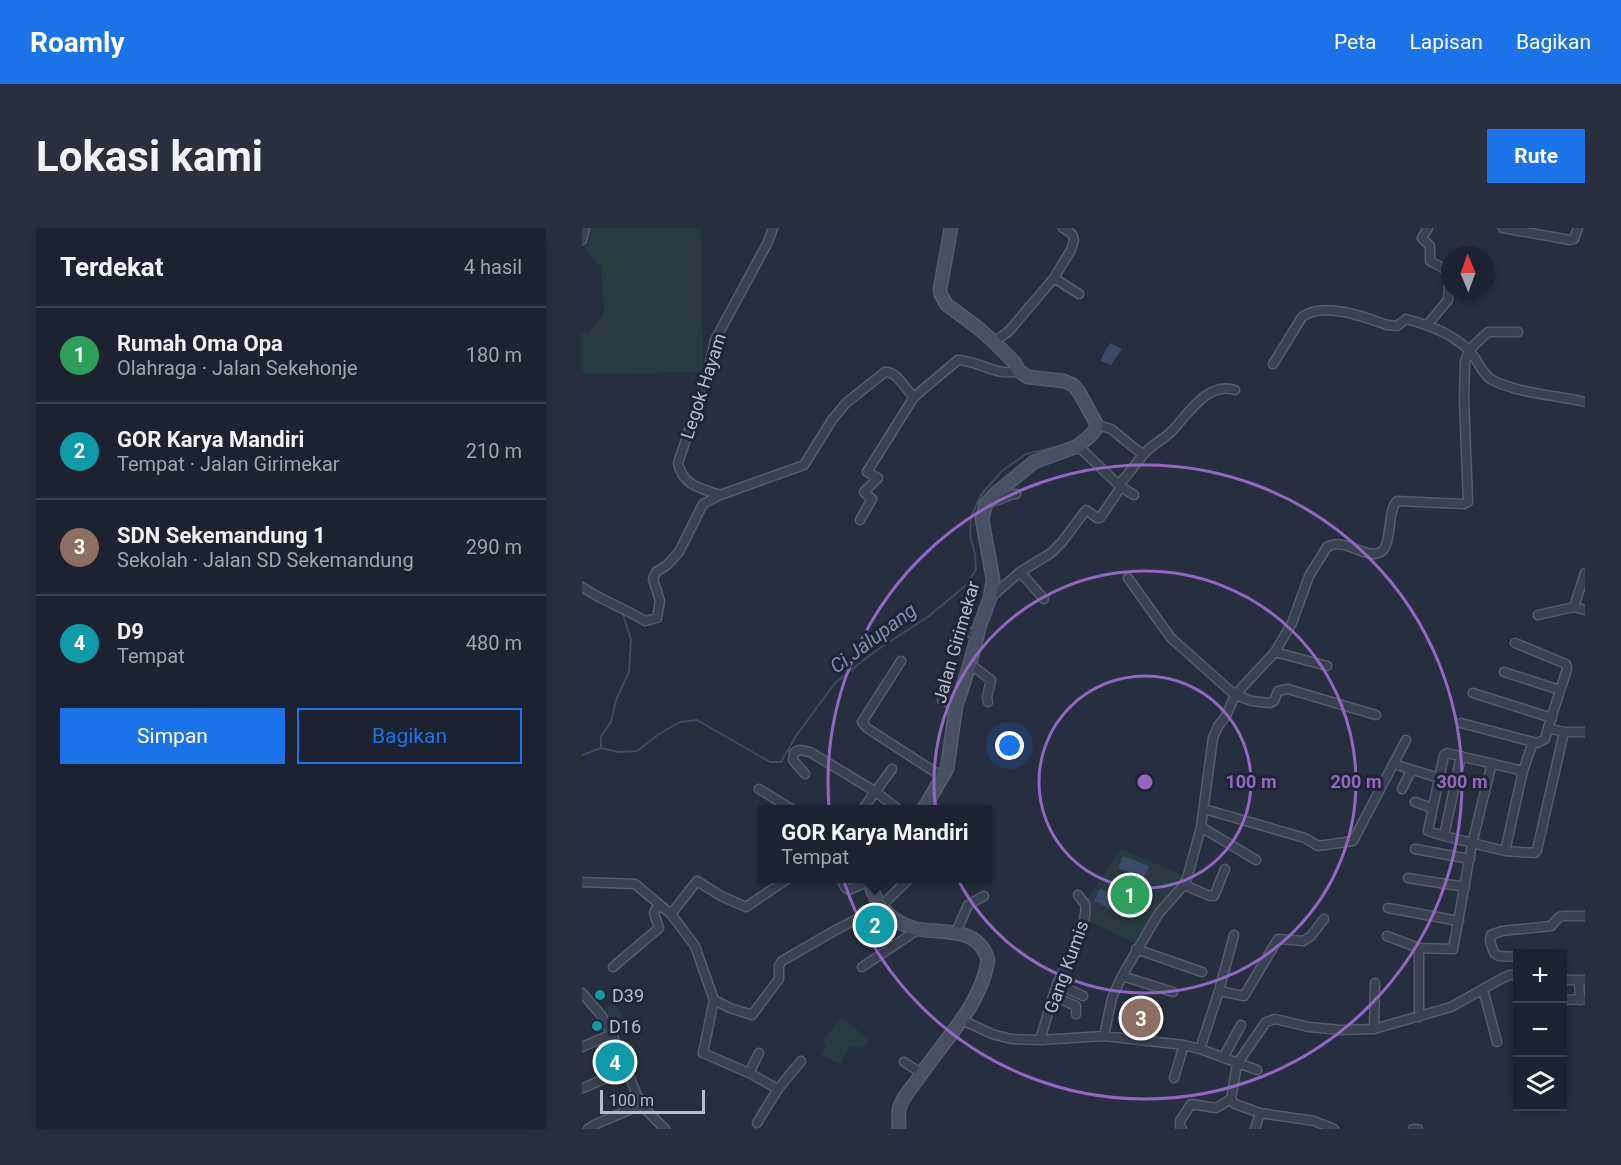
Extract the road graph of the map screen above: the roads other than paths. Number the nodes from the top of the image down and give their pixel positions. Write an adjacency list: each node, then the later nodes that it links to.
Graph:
1 (585, 228): 8 (street)
2 (773, 228): 25 (street, Legok Hayam)
3 (951, 228): 13 (street)
4 (1063, 228): 9 (street)
5 (1428, 228): 11 (street)
6 (1503, 228): 7 (street)
7 (1578, 228)
8 (582, 240)
9 (1054, 278): 10 (street); 13 (street)
10 (1079, 294)
11 (1428, 324): 14 (street); 15 (street)
12 (1518, 332): 14 (street)
13 (994, 342): 16 (street)
14 (1469, 350): 19 (street); 41 (street)
15 (1273, 364)
16 (1019, 371): 18 (street); 20 (street)
17 (1235, 390): 22 (street)
18 (914, 396): 25 (street); 28 (street)
19 (1585, 402)
20 (1097, 425): 21 (street); 22 (street)
21 (1078, 446): 23 (street); 27 (street)
22 (1143, 455): 23 (street)
23 (1120, 486): 26 (street); 29 (street)
24 (1016, 494): 27 (street)
25 (720, 495): 32 (street)
26 (1134, 495)
27 (989, 501): 33 (street, Jalan Girimekar)
28 (860, 520)
29 (1020, 572): 33 (street); 34 (street)
30 (1585, 573): 35 (street)
31 (1128, 579): 48 (street)
32 (582, 587)
33 (990, 598): 39 (street, Jalan Girimekar)
34 (1044, 599)
35 (1574, 607): 36 (street); 37 (street)
36 (1585, 610)
37 (1538, 615)
38 (961, 628): 39 (street)
39 (977, 636): 43 (street, Jalan Girimekar)
40 (1515, 644): 46 (street)
41 (1275, 652): 44 (street); 48 (street)
42 (901, 661): 67 (street)
43 (970, 664): 50 (street); 51 (street, Jalan Girimekar)
44 (1327, 666)
45 (1504, 672): 46 (street)
46 (1560, 690): 53 (street)
47 (1473, 693): 53 (street)
48 (1236, 694): 52 (street); 77 (street)
49 (942, 700): 51 (street)
50 (988, 702)
51 (956, 706): 67 (street, Jalan Girimekar)
52 (1376, 715)
53 (1552, 718): 55 (street)
54 (1461, 723): 59 (street)
55 (1548, 729): 56 (street); 59 (street)
56 (1564, 732): 57 (street); 83 (street)
57 (1585, 732)
58 (1406, 740): 77 (street)
59 (1533, 742): 65 (street)
60 (1461, 756): 61 (street); 68 (street); 80 (street)
61 (1492, 763): 65 (street); 81 (street)
62 (1400, 766): 64 (street)
63 (892, 769): 71 (street)
64 (1411, 771): 68 (street); 70 (street)
65 (1523, 771): 83 (street)
66 (805, 774): 71 (street)
67 (944, 778): 76 (street, Jalan Girimekar)
68 (1439, 778): 78 (street)
69 (759, 789): 73 (street)
70 (1402, 789)
71 (876, 792): 74 (street); 75 (street)
72 (1415, 802): 78 (street)
73 (785, 805)
74 (866, 805)
75 (893, 805)
76 (926, 805)
77 (1204, 808): 79 (street)
78 (1432, 808): 80 (street)
79 (1201, 827): 85 (street); 94 (street)
80 (1444, 836): 81 (street)
81 (1472, 844): 83 (street); 84 (street)
82 (1415, 849): 84 (street)
83 (1505, 851)
84 (1470, 859): 95 (street)
85 (1256, 860)
86 (1225, 868): 94 (street)
87 (1408, 878): 95 (street)
88 (582, 882): 98 (street)
89 (783, 883): 101 (street)
90 (844, 883): 91 (street)
91 (863, 883)
92 (871, 883): 99 (street)
93 (906, 883): 99 (street)
94 (1184, 885): 110 (street)
95 (1464, 888): 104 (street)
96 (1078, 895): 119 (street, Gang Kumis)
97 (984, 896): 106 (street)
98 (659, 904): 101 (street); 112 (street)
99 (881, 906): 105 (street); 126 (street)
100 (1388, 908): 104 (street)
101 (671, 914): 126 (street)
102 (1585, 916): 111 (street)
103 (1324, 919): 121 (street)
104 (1459, 921): 109 (street)
105 (919, 930): 106 (street); 113 (street)
106 (956, 932): 132 (street)
107 (1234, 935): 121 (street)
108 (1387, 936): 109 (street)
109 (1419, 948): 131 (street)
110 (1136, 949): 114 (street); 116 (street)
111 (1513, 957)
112 (614, 967)
113 (862, 967)
114 (1202, 972)
115 (1513, 975): 120 (street)
116 (1122, 976): 122 (street); 136 (street)
117 (1582, 980): 128 (street)
118 (1375, 983): 134 (street)
119 (1057, 984): 124 (street, Gang Kumis); 125 (street)
120 (1483, 989): 131 (street); 138 (street)
121 (1219, 991): 141 (street)
122 (1173, 992)
123 (582, 993): 129 (street)
124 (1053, 996): 130 (street); 137 (street, Gang Kumis)
125 (1083, 996)
126 (714, 1000): 149 (street)
127 (1567, 1000): 128 (street)
128 (1583, 1000)
129 (586, 1003): 135 (street)
130 (1076, 1014)
131 (1419, 1017): 134 (street)
132 (962, 1020): 137 (street); 150 (street)
133 (1241, 1025): 143 (street)
134 (1374, 1029): 146 (street)
135 (612, 1034): 140 (street); 147 (street)
136 (1104, 1036): 137 (street); 139 (street)
137 (1040, 1040)
138 (1497, 1042)
139 (1184, 1045): 141 (street); 151 (street)
140 (582, 1047)
141 (1200, 1049): 143 (street)
142 (759, 1053): 149 (street)
143 (1223, 1058): 146 (street)
144 (801, 1061): 153 (street)
145 (904, 1062): 150 (street)
146 (1237, 1064): 148 (street); 154 (street)
147 (627, 1069): 152 (street); 155 (street)
148 (1257, 1070)
149 (749, 1073): 153 (street)
150 (921, 1073): 160 (street)
151 (1174, 1078)
152 (583, 1088)
153 (778, 1089): 157 (street)
154 (1231, 1099): 156 (street); 161 (street)
155 (641, 1105): 158 (street); 159 (street)
156 (1260, 1113): 162 (street); 163 (street)
157 (757, 1123)
158 (588, 1129)
159 (665, 1129)
160 (899, 1129)
161 (1182, 1129)
162 (1255, 1129)
163 (1334, 1129)
164 (1413, 1129): 165 (street)
165 (1418, 1129)

